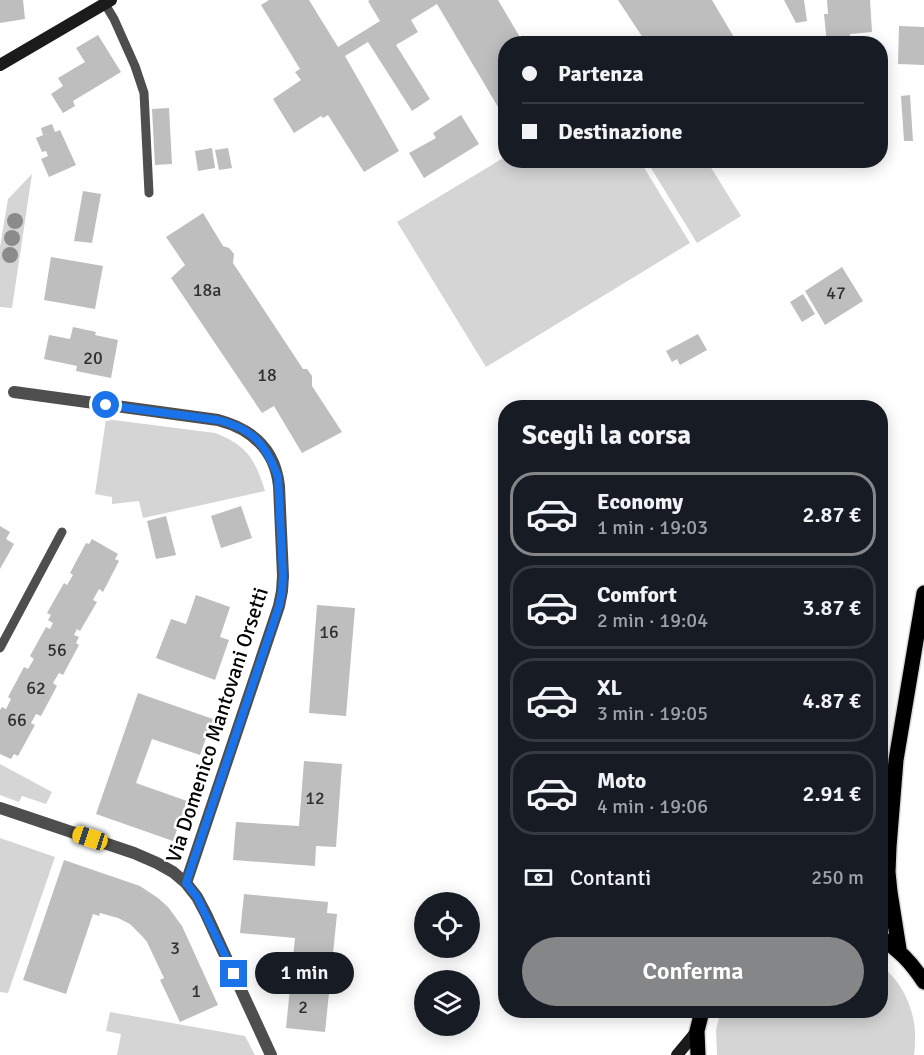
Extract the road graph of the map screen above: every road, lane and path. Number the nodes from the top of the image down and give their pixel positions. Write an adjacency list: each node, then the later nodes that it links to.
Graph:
1 (108, 2): 2 (street); 3 (lane)
2 (0, 65)
3 (149, 193)
4 (14, 392): 11 (street, Via Domenico Mantovani Orsetti)
5 (62, 532): 7 (lane)
6 (924, 593): 8 (main road)
7 (0, 648)
8 (896, 760): 9 (main road); 13 (main road)
9 (888, 784)
10 (0, 808): 11 (street, Via Domenico Mantovani Orsetti)
11 (186, 883): 18 (street, Via Domenico Mantovani Orsetti)
12 (888, 942): 13 (main road)
13 (899, 950): 14 (main road)
14 (919, 967): 15 (main road)
15 (924, 982)
16 (700, 1018): 17 (main road)
17 (697, 1031): 19 (street); 20 (main road)
18 (271, 1055)
19 (677, 1055)
20 (698, 1055)

